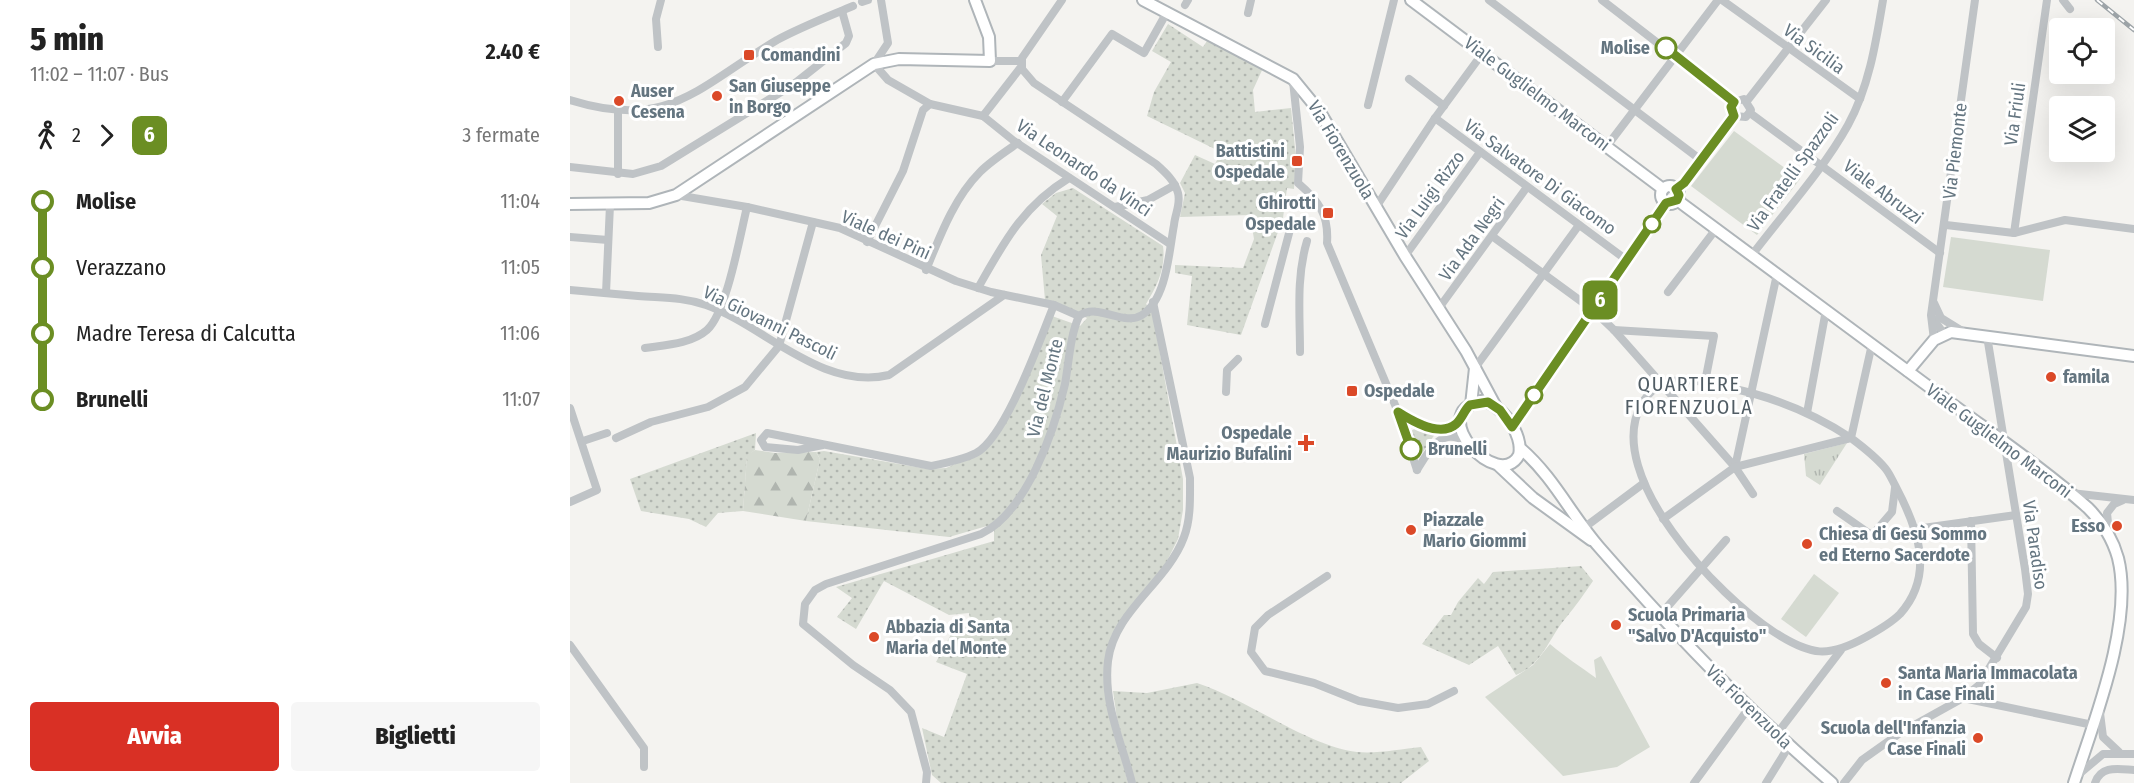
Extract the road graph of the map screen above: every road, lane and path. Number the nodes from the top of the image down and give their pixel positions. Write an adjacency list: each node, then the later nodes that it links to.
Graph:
1 (661, 0): 24 (street)
2 (881, 0): 23 (street)
3 (975, 0): 29 (street)
4 (1062, 0): 31 (street)
5 (1143, 0): 21 (street, Via Fiorenzuola)
6 (1251, 0): 22 (street)
7 (1394, 0): 40 (street)
8 (1489, 0): 42 (street)
9 (1602, 0): 18 (street)
10 (1718, 0): 27 (street)
11 (1722, 0): 25 (street, Via Sicilia)
12 (1826, 0): 25 (street)
13 (1883, 0): 35 (street, Via Fratelli Spazzoli)
14 (1975, 0): 68 (street, Via Piemonte)
15 (2047, 0): 71 (street, Via Friuli)
16 (2063, 0): 20 (street)
17 (1418, 2): 26 (street, Viale Guglielmo Marconi)
18 (1614, 4): 27 (street)
19 (847, 6): 43 (street); 54 (street)
20 (2070, 9)
21 (1167, 12): 32 (street, Via Fiorenzuola); 37 (street)
22 (1248, 13)
23 (888, 43): 28 (street); 30 (street)
24 (658, 47)
25 (1789, 50): 35 (street, Via Sicilia); 36 (street)
26 (1482, 54): 41 (street); 49 (street, Viale Guglielmo Marconi)
27 (1676, 56): 38 (street); 42 (street)
28 (899, 58): 29 (street); 30 (street)
29 (990, 61): 31 (street)
30 (874, 64): 39 (street); 58 (street)
31 (1021, 64): 37 (street); 45 (street)
32 (1293, 79): 64 (street, Via Fiorenzuola); 120 (street)
33 (1409, 79): 41 (street)
34 (570, 99): 43 (street)
35 (1860, 99): 52 (street, Via Fratelli Spazzoli)
36 (1747, 101): 38 (street); 44 (street)
37 (1062, 102): 56 (street)
38 (1734, 102): 46 (street)
39 (930, 104): 45 (street); 76 (street)
40 (1368, 105)
41 (1444, 106): 47 (street)
42 (1636, 109): 49 (street); 51 (street)
43 (618, 111): 54 (street)
44 (1750, 113): 46 (street); 52 (street, Viale Abruzzi)
45 (983, 116): 48 (street, Via Leonardo da Vinci)
46 (1734, 116): 51 (street)
47 (1435, 118): 50 (street, Via Salvatore Di Giacomo); 64 (street)
48 (1018, 143): 55 (street, Via Leonardo da Vinci); 82 (street)
49 (1607, 146): 59 (street, Viale Guglielmo Marconi)
50 (1480, 152): 57 (street, Via Salvatore Di Giacomo); 80 (street, Via Luigi Rizzo)
51 (1701, 160): 59 (street)
52 (1821, 164): 78 (street, Viale Abruzzi); 79 (street, Via Fratelli Spazzoli)
53 (570, 167): 54 (street)
54 (618, 174)
55 (1069, 178): 63 (street, Via Leonardo da Vinci); 85 (street)
56 (1175, 185): 63 (street); 77 (street)
57 (1527, 187): 67 (street, Via Salvatore Di Giacomo); 72 (street, Via Ada Negri)
58 (676, 195): 61 (street); 62 (street, Viale dei Pini)
59 (1673, 197): 69 (street, Viale Guglielmo Marconi); 81 (street)
60 (570, 204): 61 (street)
61 (610, 205): 74 (street)
62 (747, 207): 65 (street, Viale dei Pini); 96 (street)
63 (1115, 207): 77 (street, Via Leonardo da Vinci)
64 (1376, 207): 80 (street, Via Fiorenzuola)
65 (813, 222): 76 (street, Viale dei Pini); 106 (street)
66 (1292, 222): 99 (street)
67 (1579, 225): 81 (street, Via Salvatore Di Giacomo); 83 (street)
68 (1946, 225): 71 (street); 78 (street, Via Piemonte)
69 (1716, 229): 79 (street, Viale Guglielmo Marconi); 87 (street)
70 (2134, 229): 71 (street)
71 (2014, 233)
72 (1492, 236): 83 (street); 93 (street, Via Ada Negri)
73 (570, 237): 74 (street)
74 (608, 240): 88 (street)
75 (1307, 241): 108 (street)
76 (867, 242): 82 (street, Viale dei Pini)
77 (1170, 244): 90 (street)
78 (1940, 253): 91 (street, Via Piemonte)
79 (1752, 255): 84 (street, Viale Guglielmo Marconi)
80 (1405, 256): 93 (street, Via Fiorenzuola)
81 (1628, 261): 94 (street)
82 (926, 270): 85 (street, Viale dei Pini)
83 (1544, 273): 94 (street); 111 (street)
84 (1777, 274): 95 (street, Viale Guglielmo Marconi); 116 (street)
85 (978, 288): 89 (street, Viale dei Pini)
86 (570, 290): 88 (street, Via Giovanni Pascoli)
87 (1668, 292)
88 (606, 293): 96 (street, Via Giovanni Pascoli)
89 (1004, 295): 92 (street, Viale dei Pini); 106 (street, Via Giovanni Pascoli)
90 (1153, 302): 98 (street); 176 (street)
91 (1933, 302): 97 (street, Via Piemonte); 101 (street)
92 (1054, 305): 98 (street, Viale dei Pini); 133 (street)
93 (1439, 308): 111 (street, Via Fiorenzuola)
94 (1593, 310): 100 (street); 124 (street)
95 (1826, 310): 105 (street, Viale Guglielmo Marconi); 121 (street)
96 (720, 312): 106 (street, Via Giovanni Pascoli); 107 (street)
97 (1931, 315): 102 (street); 104 (street, Via Piemonte)
98 (1079, 316): 175 (street, Via del Monte)
99 (1265, 324)
100 (1614, 330): 113 (street); 114 (street)
101 (1968, 333): 102 (street); 103 (street)
102 (1944, 334): 104 (street)
103 (1988, 336): 109 (street); 132 (street, Via Paradiso)
104 (1932, 343): 112 (street)
105 (1872, 344): 112 (street, Viale Guglielmo Marconi); 129 (street)
106 (778, 346): 128 (street)
107 (645, 348)
108 (1300, 352)
109 (2134, 356)
110 (1238, 358): 115 (street)
111 (1475, 368): 117 (street); 118 (street, Via Fiorenzuola)
112 (1908, 371): 132 (street, Viale Guglielmo Marconi)
113 (1706, 382): 114 (street); 116 (street)
114 (1665, 384): 136 (street); 137 (street)
115 (1226, 392)
116 (1752, 392): 121 (street); 136 (street)
117 (1470, 405): 118 (street); 122 (street)
118 (1495, 405): 124 (street)
119 (570, 408): 130 (street)
120 (1398, 412): 123 (street); 127 (street)
121 (1807, 412): 129 (street)
122 (1457, 422): 126 (street); 131 (street)
123 (1421, 425): 126 (street); 127 (street)
124 (1512, 427): 134 (street)
125 (607, 433): 130 (street)
126 (1444, 433): 127 (street); 131 (street)
127 (1407, 436)
128 (616, 438)
129 (1851, 438): 136 (street); 138 (street)
130 (583, 441): 143 (street)
131 (1469, 444): 135 (street)
132 (2005, 444): 139 (street, Viale Guglielmo Marconi); 146 (street, Via Paradiso)
133 (823, 445): 133 (street)
134 (1520, 448): 135 (street); 149 (street, Via Fiorenzuola)
135 (1499, 466): 153 (street, Via Fiorenzuola)
136 (1735, 467): 140 (street); 147 (street)
137 (1644, 483): 147 (street); 149 (street)
138 (1895, 486): 144 (street); 150 (street)
139 (2067, 492): 141 (street); 145 (street, Viale Guglielmo Marconi)
140 (1753, 494)
141 (2108, 499): 142 (street); 145 (street)
142 (2129, 500): 152 (street)
143 (570, 502)
144 (1837, 511)
145 (2092, 513): 152 (street, Viale Guglielmo Marconi)
146 (2016, 515): 148 (street); 159 (street, Via Paradiso)
147 (1663, 519): 154 (street)
148 (1971, 521): 150 (street); 159 (street)
149 (1585, 527): 153 (street, Via Fiorenzuola)
150 (1916, 529): 158 (street)
151 (1726, 540): 154 (street)
152 (2111, 540): 161 (street, Viale Guglielmo Marconi)
153 (1598, 546): 156 (street, Via Fiorenzuola)
154 (1702, 567): 156 (street); 158 (street)
155 (1327, 576): 160 (street)
156 (1661, 614): 163 (street, Via Fiorenzuola)
157 (570, 645): 172 (street)
158 (1842, 649): 165 (street)
159 (1997, 658): 162 (street, Via Paradiso)
160 (1454, 691)
161 (2102, 696): 164 (street, Viale Guglielmo Marconi); 167 (street)
162 (1963, 698): 164 (street); 180 (street, Via Paradiso)
163 (1748, 710): 165 (street, Via Fiorenzuola); 177 (street)
164 (2092, 725): 166 (street, Viale Guglielmo Marconi)
165 (1776, 735): 168 (street, Via Fiorenzuola)
166 (2088, 740): 167 (street); 170 (street); 174 (street, Viale Guglielmo Marconi)
167 (2105, 741): 169 (street)
168 (1789, 746): 178 (street); 179 (street, Via Fiorenzuola)
169 (2119, 752): 170 (street); 171 (street)
170 (2103, 753): 174 (street)
171 (2134, 754)
172 (644, 767)
173 (2134, 770): 181 (street)
174 (2074, 781)
175 (927, 783)
176 (1131, 783)
177 (1694, 783)
178 (1766, 783)
179 (1832, 783)
180 (1844, 783)
181 (2095, 783)

